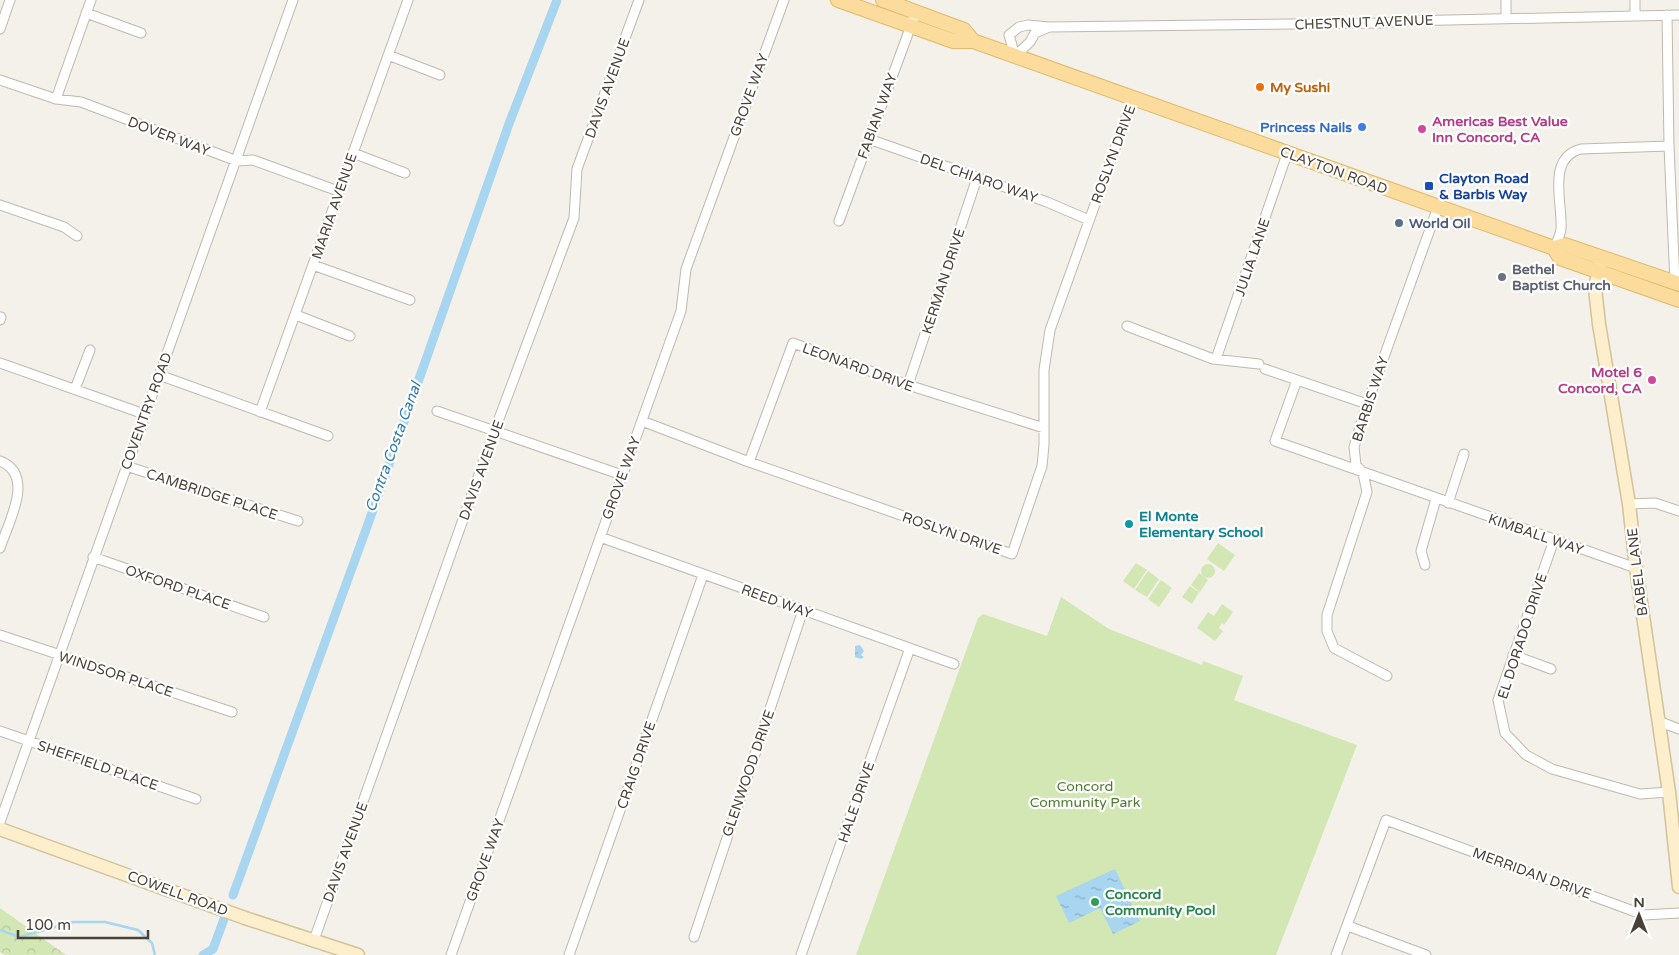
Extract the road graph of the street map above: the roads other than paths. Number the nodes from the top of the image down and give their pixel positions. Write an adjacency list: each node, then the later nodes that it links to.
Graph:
1 (10, 0): 19 (street)
2 (91, 0): 12 (street)
3 (293, 0): 32 (street, COVENTRY ROAD)
4 (408, 0): 22 (street, MARIA AVENUE)
5 (639, 0): 64 (street, DAVIS AVENUE)
6 (784, 0): 62 (street, GROVE WAY)
7 (838, 0): 17 (main road, CLAYTON ROAD)
8 (883, 0): 11 (main road, CLAYTON ROAD)
9 (1506, 0): 16 (street)
10 (1635, 0): 15 (street)
11 (916, 12): 17 (street, FABIAN WAY); 21 (main road, CLAYTON ROAD)
12 (86, 13): 20 (street); 27 (street)
13 (1667, 15): 14 (street, CHESTNUT AVENUE); 15 (street, CHESTNUT AVENUE); 29 (street)
14 (1679, 15)
15 (1635, 16): 16 (street, CHESTNUT AVENUE)
16 (1506, 18): 18 (street, CHESTNUT AVENUE)
17 (910, 26): 21 (main road, CLAYTON ROAD); 28 (street, FABIAN WAY)
18 (1049, 27): 23 (street); 23 (street, CHESTNUT AVENUE)
19 (0, 29)
20 (141, 33)
21 (973, 41): 23 (main road, CLAYTON ROAD)
22 (388, 55): 24 (street); 30 (street, MARIA AVENUE)
23 (1015, 56): 26 (main road, CLAYTON ROAD)
24 (440, 75)
25 (0, 80): 27 (street, DOVER WAY)
26 (1132, 98): 31 (main road, CLAYTON ROAD); 38 (street, ROSLYN DRIVE)
27 (56, 99): 32 (street, DOVER WAY)
28 (869, 140): 34 (street, DEL CHIARO WAY); 39 (street, FABIAN WAY)
29 (1669, 146): 41 (street); 45 (street)
30 (353, 153): 33 (street); 35 (street, MARIA AVENUE)
31 (1287, 154): 37 (main road, CLAYTON ROAD); 52 (street, JULIA LANE)
32 (237, 161): 35 (street, DOVER WAY); 54 (street, COVENTRY ROAD)
33 (405, 173)
34 (977, 178): 38 (street, DEL CHIARO WAY); 56 (street, KERMAN DRIVE)
35 (338, 191): 43 (street, MARIA AVENUE)
36 (0, 205): 40 (street)
37 (1438, 207): 41 (main road, CLAYTON ROAD); 58 (street, BARBIS WAY)
38 (1089, 220): 63 (street, ROSLYN DRIVE)
39 (839, 221)
40 (77, 236)
41 (1554, 248): 42 (main road, CLAYTON ROAD); 44 (main road, CLAYTON ROAD)
42 (1602, 258): 44 (street, BABEL LANE); 45 (main road, CLAYTON ROAD)
43 (313, 265): 46 (street); 48 (street, MARIA AVENUE)
44 (1597, 272): 47 (main road, CLAYTON ROAD); 74 (street, BABEL LANE)
45 (1677, 284)
46 (410, 300)
47 (1679, 300)
48 (296, 315): 50 (street); 59 (street, MARIA AVENUE)
49 (1127, 326): 52 (street)
50 (350, 336)
51 (90, 350): 57 (street)
52 (1216, 359): 55 (street)
53 (0, 363): 57 (street)
54 (159, 375): 59 (street); 61 (street, COVENTRY ROAD)
55 (1298, 380): 58 (street); 70 (street, KIMBALL WAY)
56 (908, 385): 63 (street, LEONARD DRIVE); 68 (street, LEONARD DRIVE)
57 (74, 389): 61 (street)
58 (1367, 404): 70 (street, BARBIS WAY)
59 (260, 412): 65 (street)
60 (437, 412): 64 (street)
61 (144, 414): 69 (street, COVENTRY ROAD)
62 (642, 421): 68 (street, ROSLYN DRIVE); 71 (street, GROVE WAY)
63 (1044, 428): 68 (street, ROSLYN DRIVE)
64 (494, 432): 71 (street); 107 (street, DAVIS AVENUE)
65 (328, 436)
66 (1464, 454): 73 (street)
67 (0, 461): 79 (street)
68 (750, 462)
69 (126, 466): 76 (street, CAMBRIDGE PLACE); 80 (street, COVENTRY ROAD)
70 (1363, 474): 72 (street, KIMBALL WAY); 92 (street, BARBIS WAY)
71 (622, 475): 77 (street, GROVE WAY)
72 (1436, 499): 73 (street, KIMBALL WAY); 81 (street)
73 (1448, 503): 78 (street, KIMBALL WAY)
74 (1630, 504): 75 (street); 82 (street, BABEL LANE)
75 (1679, 511)
76 (298, 521)
77 (600, 537): 83 (street, REED WAY); 109 (street, GROVE WAY)
78 (1554, 540): 82 (street, KIMBALL WAY); 89 (street, EL DORADO DRIVE)
79 (0, 548)
80 (93, 557): 85 (street, OXFORD PLACE); 88 (street, COVENTRY ROAD)
81 (1425, 565)
82 (1636, 568): 94 (street, BABEL LANE)
83 (703, 575): 84 (street, REED WAY); 110 (street, CRAIG DRIVE)
84 (803, 610): 87 (street, REED WAY); 106 (street, GLENWOOD DRIVE)
85 (264, 617)
86 (0, 635): 88 (street, WINDSOR PLACE)
87 (910, 648): 90 (street, REED WAY); 111 (street, HALE DRIVE)
88 (59, 655): 93 (street, WINDSOR PLACE); 97 (street, COVENTRY ROAD)
89 (1513, 655): 91 (street); 98 (street, EL DORADO DRIVE)
90 (954, 664)
91 (1551, 669)
92 (1387, 676)
93 (232, 712)
94 (1658, 722): 95 (street); 98 (street, BABEL LANE)
95 (1679, 729)
96 (0, 731): 97 (street, SHEFFIELD PLACE)
97 (28, 741): 99 (street, SHEFFIELD PLACE); 100 (street, COVENTRY ROAD)
98 (1669, 792): 102 (street, BABEL LANE)
99 (196, 799)
100 (0, 822)
101 (0, 829): 107 (street, COWELL ROAD)
102 (1677, 851): 103 (street, BABEL LANE)
103 (1679, 887)
104 (1679, 913): 105 (street, MERRIDAN DRIVE)
105 (1348, 926): 112 (street); 113 (street)
106 (694, 937)
107 (314, 940): 108 (street, COWELL ROAD)
108 (358, 955)
109 (451, 955)
110 (569, 955)
111 (801, 955)
112 (1336, 955)
113 (1426, 955)

